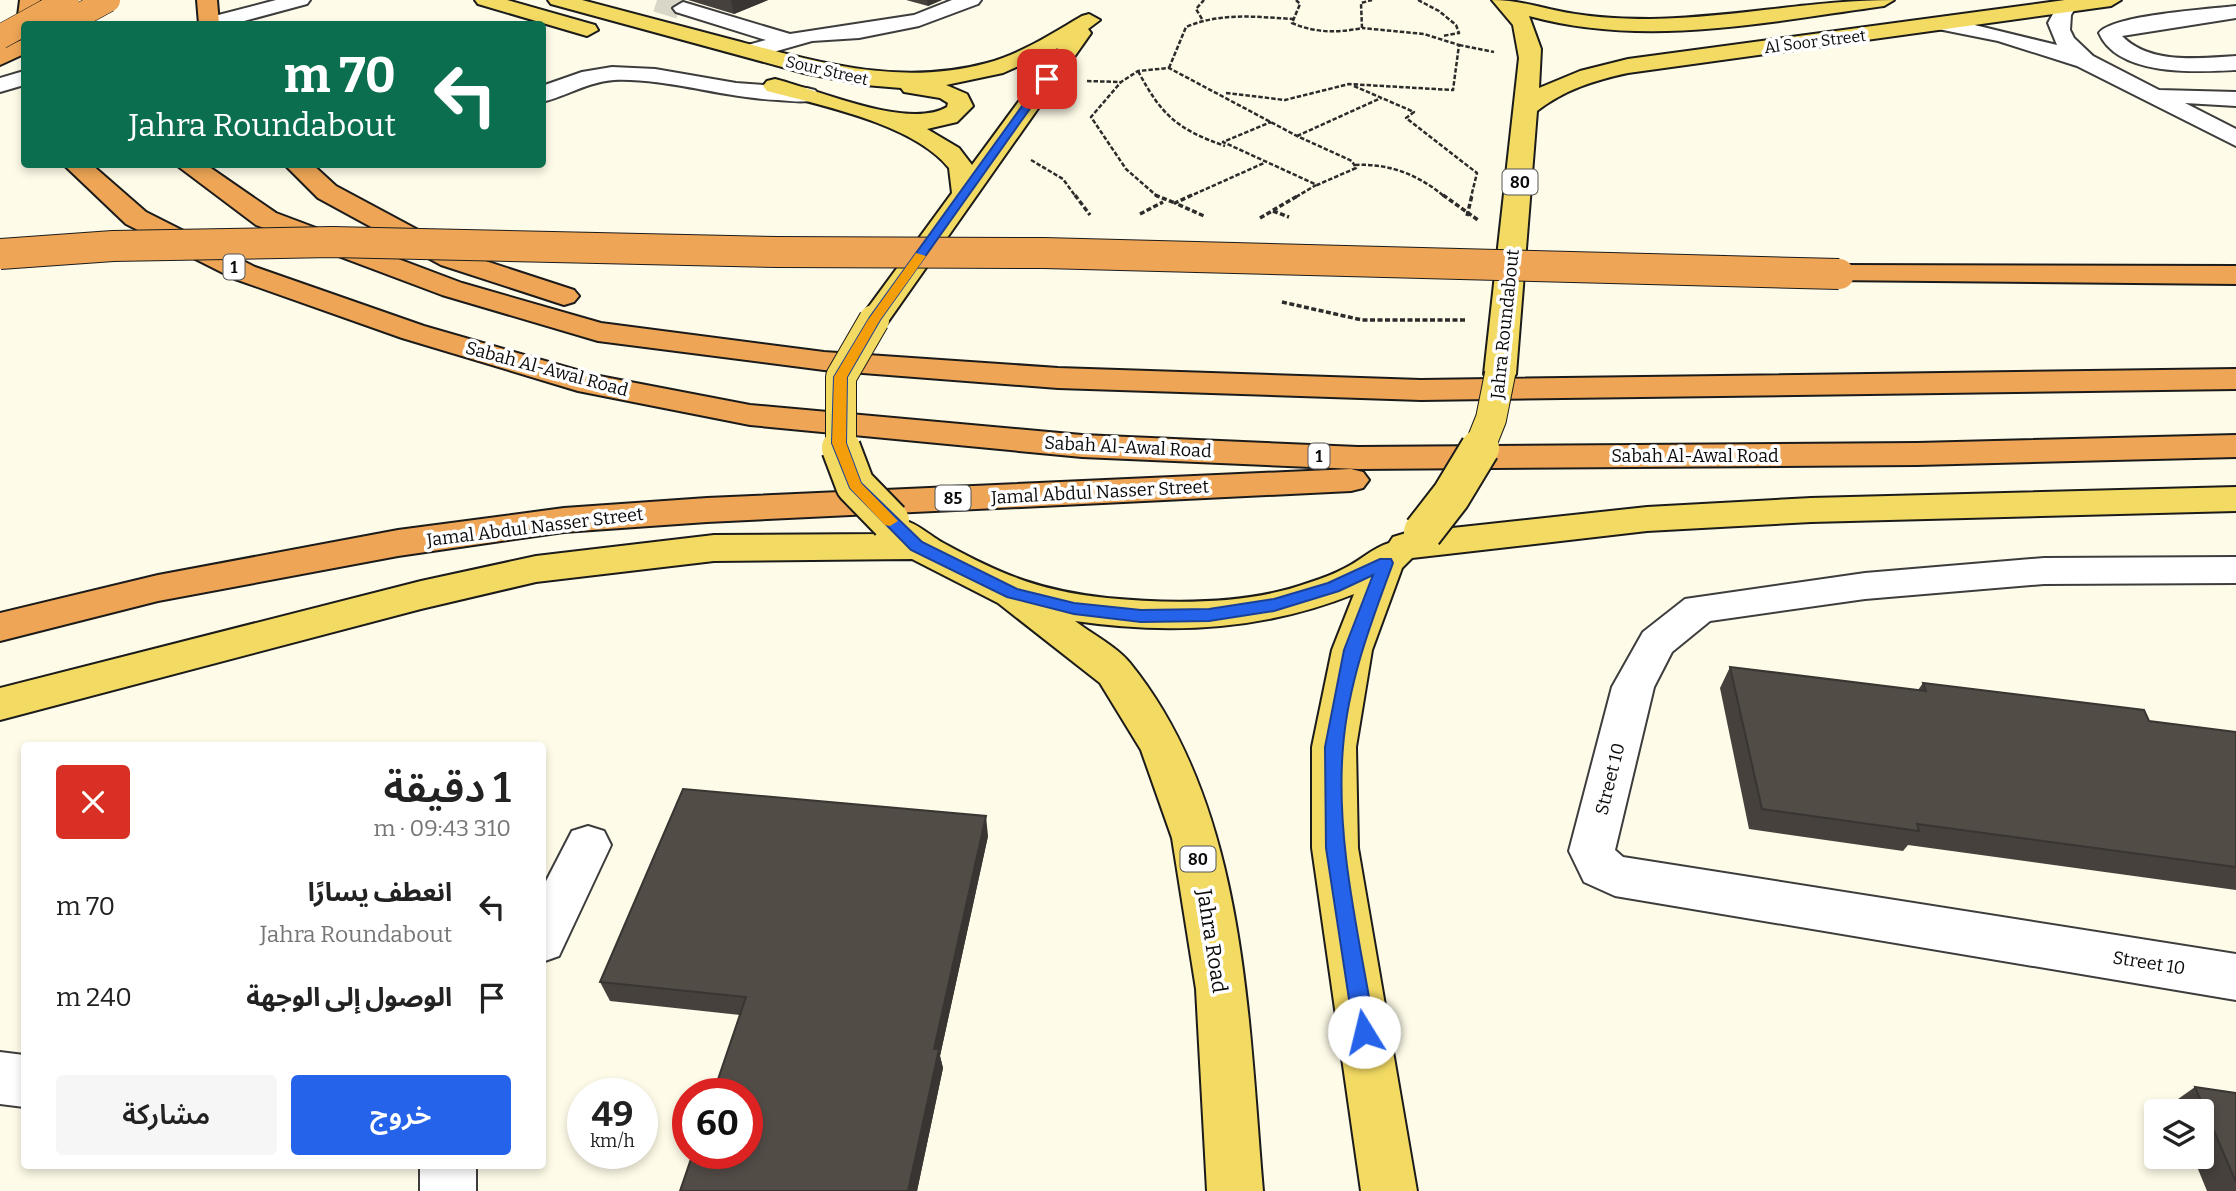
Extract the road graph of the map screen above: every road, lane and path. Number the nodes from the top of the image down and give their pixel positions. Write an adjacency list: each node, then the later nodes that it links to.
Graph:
1 (30, 0): 24 (highway)
2 (67, 0): 25 (highway, bridge)
3 (98, 0): 27 (highway)
4 (107, 0): 26 (highway, bridge)
5 (207, 0): 28 (highway)
6 (485, 0): 35 (main road)
7 (558, 0): 39 (main road, Sour Street)
8 (971, 0): 36 (street)
9 (1204, 0): 21 (path)
10 (1296, 0): 22 (path)
11 (1372, 0): 32 (path)
12 (1418, 0): 34 (path)
13 (1884, 0): 23 (main road, Al Soor Street)
14 (2111, 0): 17 (main road, Al Soor Street)
15 (1505, 2): 23 (main road, Al Soor Street); 56 (main road, Jahra Roundabout / 80)
16 (290, 6): 29 (street)
17 (2066, 7): 30 (main road, Al Soor Street); 42 (street)
18 (683, 8): 36 (street)
19 (1097, 10): 47 (main road, Sour Street); 61 (main road, Jahra Roundabout / 80)
20 (2236, 12): 43 (street)
21 (1202, 19): 22 (path); 44 (path)
22 (1294, 19): 32 (path)
23 (1733, 19): 37 (main road)
24 (28, 21)
25 (29, 21)
26 (69, 21)
27 (95, 21)
28 (210, 21)
29 (222, 21)
30 (1946, 24): 37 (main road, Al Soor Street); 42 (street)
31 (21, 25): 33 (highway, bridge)
32 (1362, 28): 34 (path)
33 (0, 37)
34 (1441, 37): 48 (path)
35 (619, 40)
36 (787, 40): 39 (street)
37 (1784, 45): 56 (main road, Al Soor Street)
38 (21, 48): 40 (highway)
39 (752, 51): 47 (main road, Sour Street)
40 (0, 58)
41 (686, 59): 53 (main road, Sour Street)
42 (2085, 61): 51 (street)
43 (2236, 63)
44 (1169, 68): 45 (path); 50 (path)
45 (1138, 71): 62 (path); 70 (path)
46 (21, 79): 49 (street)
47 (882, 82): 58 (main road)
48 (1349, 84): 50 (path); 54 (path)
49 (0, 85)
50 (1221, 93): 57 (path)
51 (2147, 93): 55 (street); 60 (street)
52 (546, 94): 53 (street)
53 (807, 95): 58 (main road, Sour Street)
54 (1381, 98): 59 (path); 72 (path)
55 (2236, 99)
56 (1527, 107): 75 (main road, Jahra Roundabout / 80)
57 (1271, 122): 59 (path); 62 (path)
58 (895, 123): 69 (main road, Sour Street)
59 (1297, 136): 64 (path)
60 (2236, 139)
61 (1001, 143): 69 (main road, Jahra Roundabout / 80); 73 (path)
62 (1227, 147): 63 (path)
63 (1264, 163): 68 (path); 70 (path)
64 (1355, 164): 68 (path); 72 (path)
65 (80, 168): 83 (highway, Sabah Al-Awal Road / 1)
66 (193, 168): 80 (highway)
67 (300, 168): 80 (highway)
68 (1317, 185): 74 (path)
69 (965, 193): 85 (main road, Jahra Roundabout / 80, bridge)
70 (1175, 203): 71 (path)
71 (1204, 216)
72 (1467, 216): 75 (path)
73 (1092, 218)
74 (1250, 225)
75 (1516, 232): 86 (main road, Jahra Roundabout / 80, bridge)
76 (0, 254): 77 (highway, bridge)
77 (2236, 275)
78 (1271, 298): 79 (path)
79 (1450, 317)
80 (824, 361): 81 (highway)
81 (2236, 379)
82 (2236, 446): 83 (highway, Sabah Al-Awal Road / 1)
83 (1917, 454): 89 (highway, Jamal Abdul Nasser Street / 85)
84 (2236, 499): 86 (main road)
85 (903, 534): 88 (main road, Jahra Roundabout / 80); 90 (main road)
86 (1405, 547): 88 (main road, Jahra Roundabout / 80); 99 (main road, 80)
87 (2236, 570): 93 (street, Street 10)
88 (1012, 593): 98 (main road, Jahra Road / 80)
89 (0, 627)
90 (0, 704)
91 (588, 845): 92 (street)
92 (546, 932)
93 (2236, 977)
94 (0, 1078): 95 (street)
95 (21, 1081)
96 (448, 1169): 97 (street)
97 (448, 1191)
98 (1235, 1191)
99 (1389, 1191)

